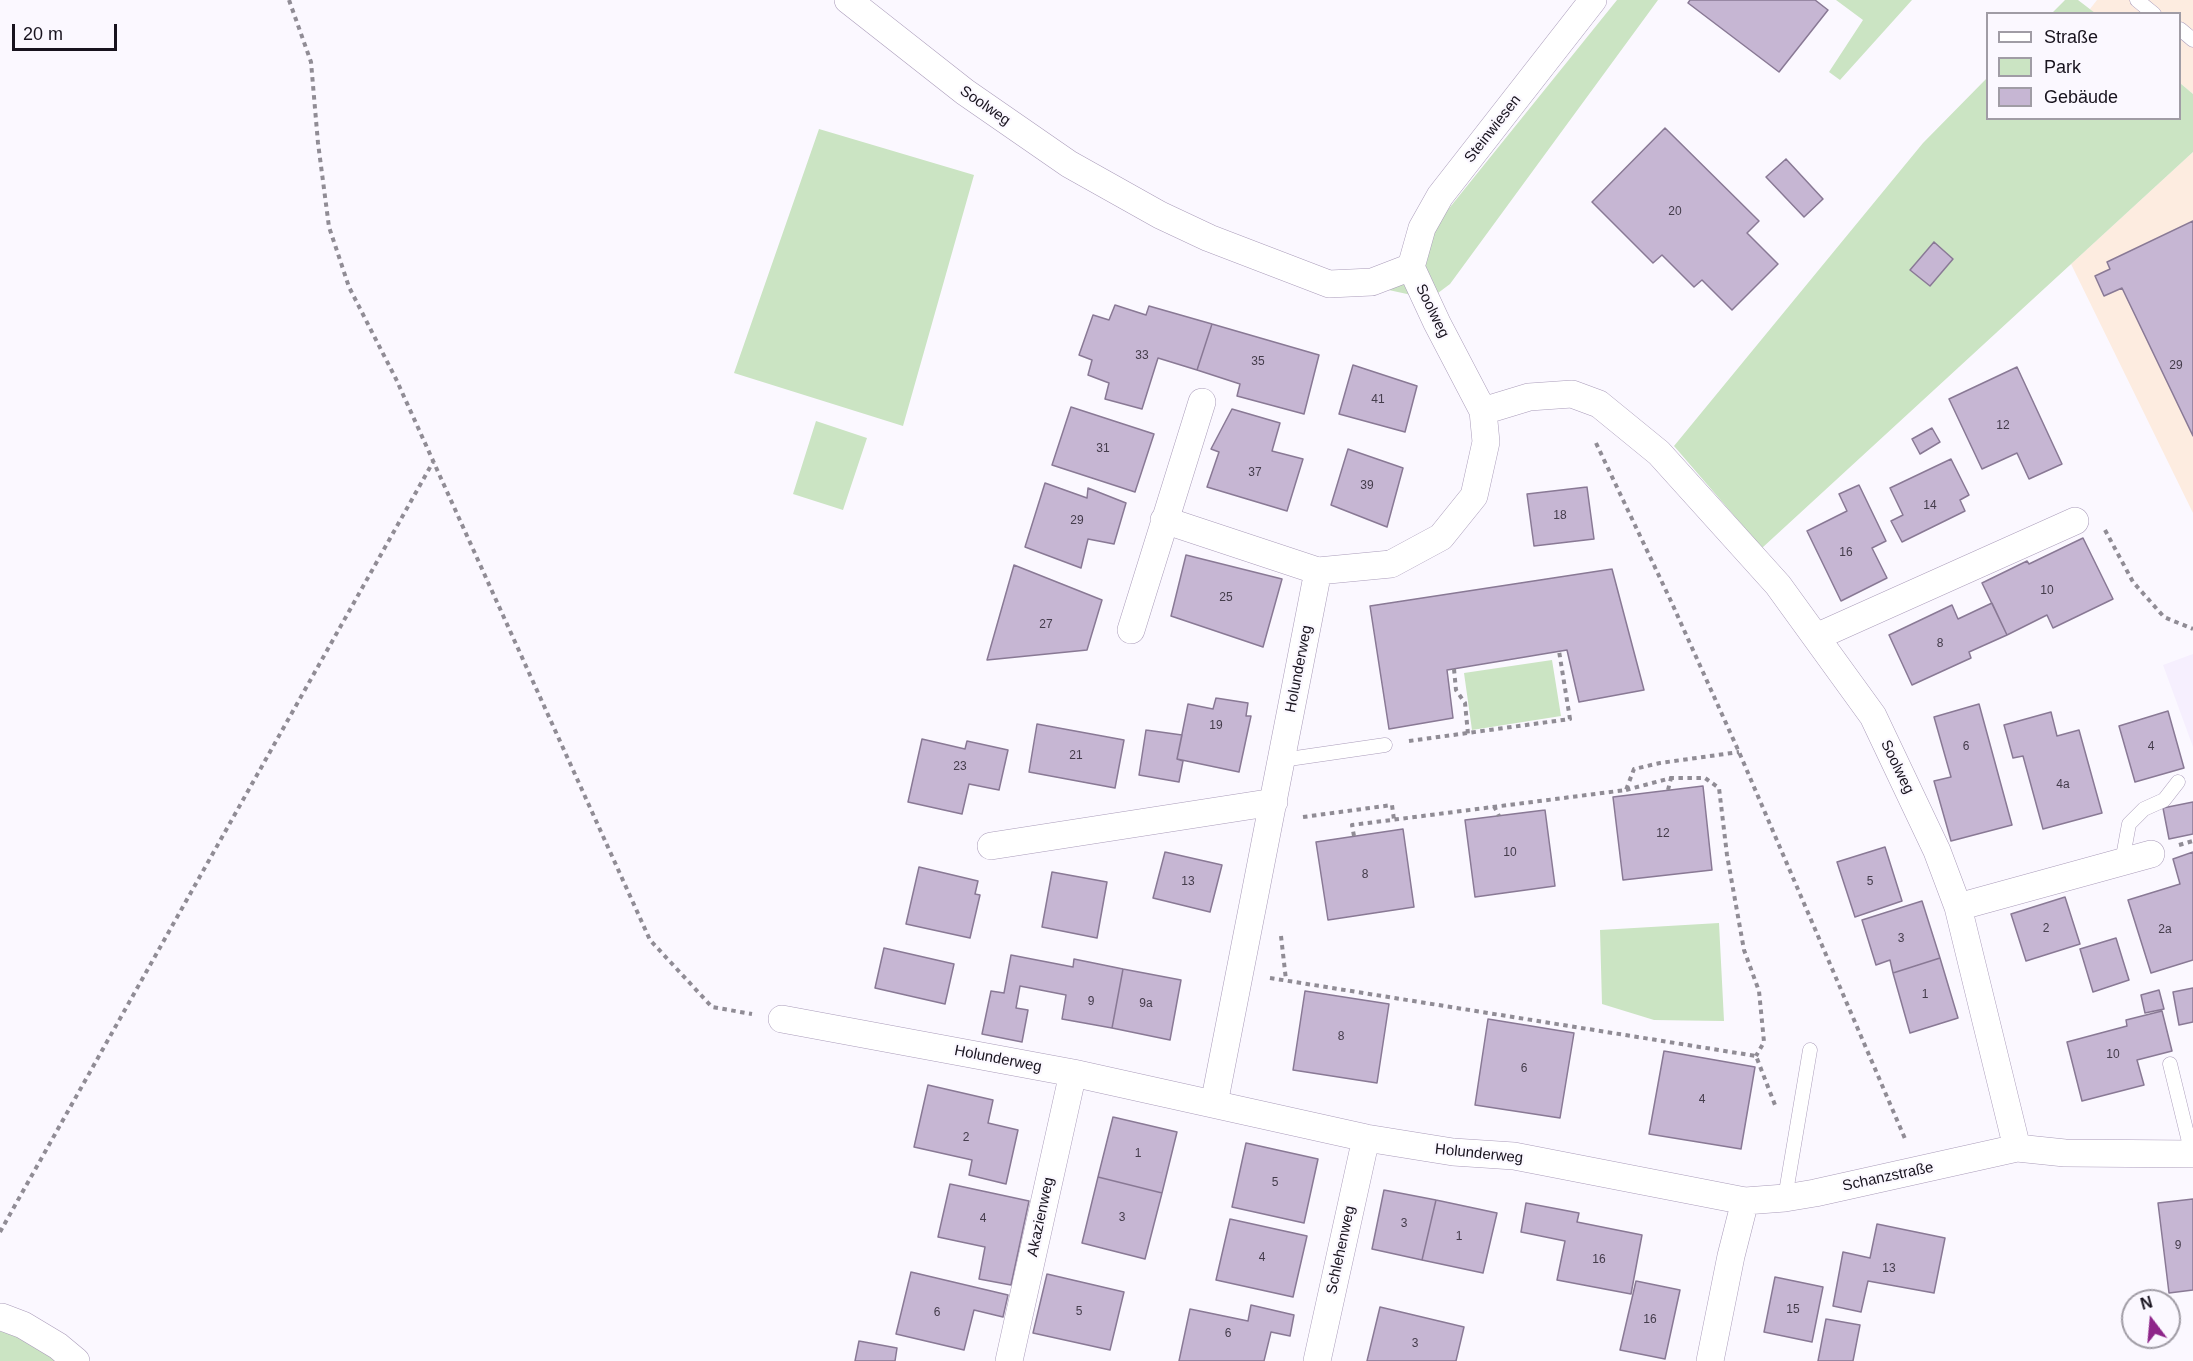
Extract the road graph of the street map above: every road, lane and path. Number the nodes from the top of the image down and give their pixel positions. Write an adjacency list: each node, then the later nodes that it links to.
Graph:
1 (289, 0): 12 (path)
2 (848, 0): 8 (street, Soolweg)
3 (1593, 0): 8 (street, Steinwiesen)
4 (2137, 0): 5 (lane)
5 (2152, 12)
6 (2181, 30): 7 (lane)
7 (2193, 40)
8 (1411, 267): 11 (street, Soolweg)
9 (1572, 394): 11 (street, Soolweg); 18 (street, Soolweg); 23 (path)
10 (1202, 402): 13 (street)
11 (1483, 411): 15 (street)
12 (434, 461): 39 (path); 52 (path)
13 (1164, 520): 15 (street); 17 (street)
14 (2075, 521): 16 (path); 18 (street)
15 (1318, 571): 24 (street, Holunderweg)
16 (2193, 629)
17 (1131, 630)
18 (1816, 637): 37 (street, Soolweg)
19 (1559, 651): 21 (path)
20 (1454, 669): 21 (path)
21 (1468, 734): 22 (path)
22 (1385, 745): 24 (lane)
23 (1739, 752): 27 (path); 49 (path)
24 (1282, 760): 30 (street, Holunderweg)
25 (1671, 778): 27 (path); 28 (path); 41 (path)
26 (2178, 782): 36 (lane)
27 (1626, 790): 29 (path)
28 (1668, 790)
29 (1494, 806): 31 (path); 32 (path)
30 (1272, 812): 32 (path); 34 (street); 38 (street, Holunderweg)
31 (1499, 816)
32 (1394, 820): 33 (path)
33 (1354, 836)
34 (991, 846)
35 (2151, 854): 36 (street)
36 (2122, 862): 37 (street)
37 (1958, 908): 47 (street, Soolweg)
38 (1240, 973): 41 (path); 44 (street, Holunderweg)
39 (782, 1019): 43 (street, Holunderweg)
40 (1810, 1050): 46 (lane)
41 (1756, 1056): 46 (path)
42 (2170, 1064): 48 (lane)
43 (1073, 1073): 44 (street, Holunderweg); 55 (street, Akazienweg)
44 (1214, 1104): 45 (street, Holunderweg)
45 (1366, 1138): 51 (street, Holunderweg); 56 (street, Schlehenweg)
46 (1794, 1148): 50 (lane)
47 (2018, 1148): 48 (street, Schanzstraße); 49 (street, Schanzstraße)
48 (2193, 1154)
49 (1919, 1171): 50 (street, Schanzstraße)
50 (1785, 1198): 51 (street, Schanzstraße)
51 (1745, 1201): 57 (street)
52 (0, 1232)
53 (2, 1317): 54 (street)
54 (76, 1361)
55 (1009, 1361)
56 (1317, 1361)
57 (1710, 1361)

